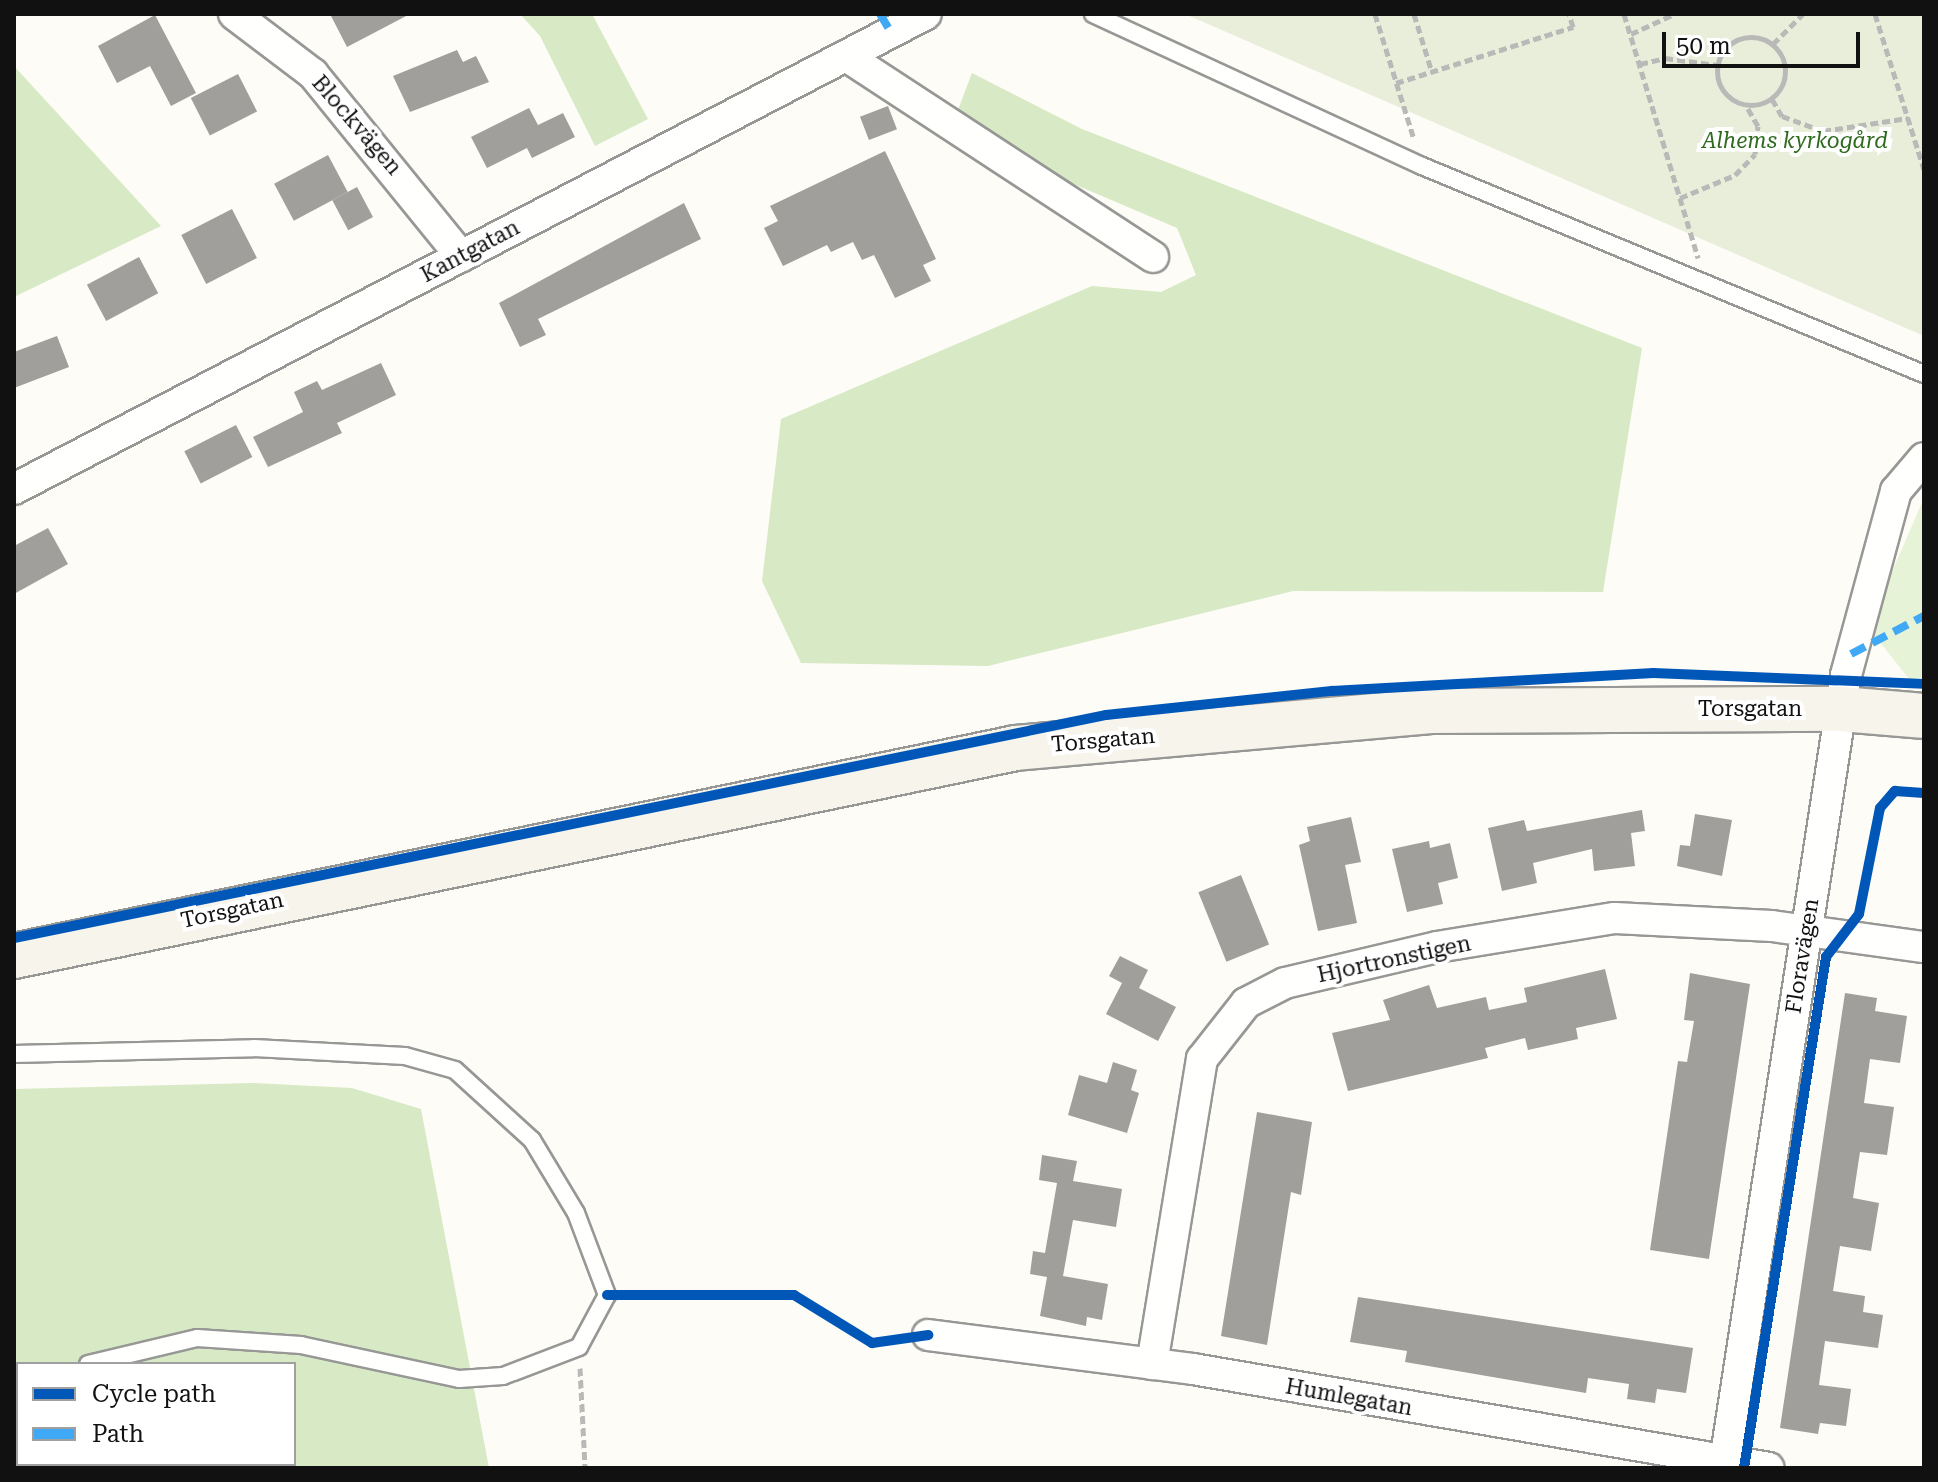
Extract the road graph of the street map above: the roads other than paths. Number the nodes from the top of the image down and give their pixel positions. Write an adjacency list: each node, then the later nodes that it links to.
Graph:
1 (234, 14): 5 (street, Blockvägen)
2 (926, 14): 4 (street, Kantgatan)
3 (1093, 14): 7 (lane)
4 (846, 56): 5 (street, Kantgatan); 6 (street)
5 (461, 256): 9 (street, Kantgatan)
6 (1153, 257)
7 (1924, 374)
8 (1924, 458): 10 (street, Floravägen)
9 (14, 489)
10 (1841, 709): 11 (main road, Torsgatan); 12 (street, Floravägen); 14 (main road, Torsgatan)
11 (1924, 716)
12 (1806, 931): 13 (street, Hjortronstigen); 18 (street, Hjortronstigen); 19 (street, Floravägen)
13 (1924, 947)
14 (14, 956)
15 (14, 1054): 17 (lane)
16 (928, 1335): 18 (street, Humlegatan)
17 (96, 1362)
18 (1152, 1364): 19 (street, Humlegatan)
19 (1724, 1466): 20 (street, Humlegatan)
20 (1769, 1468)

